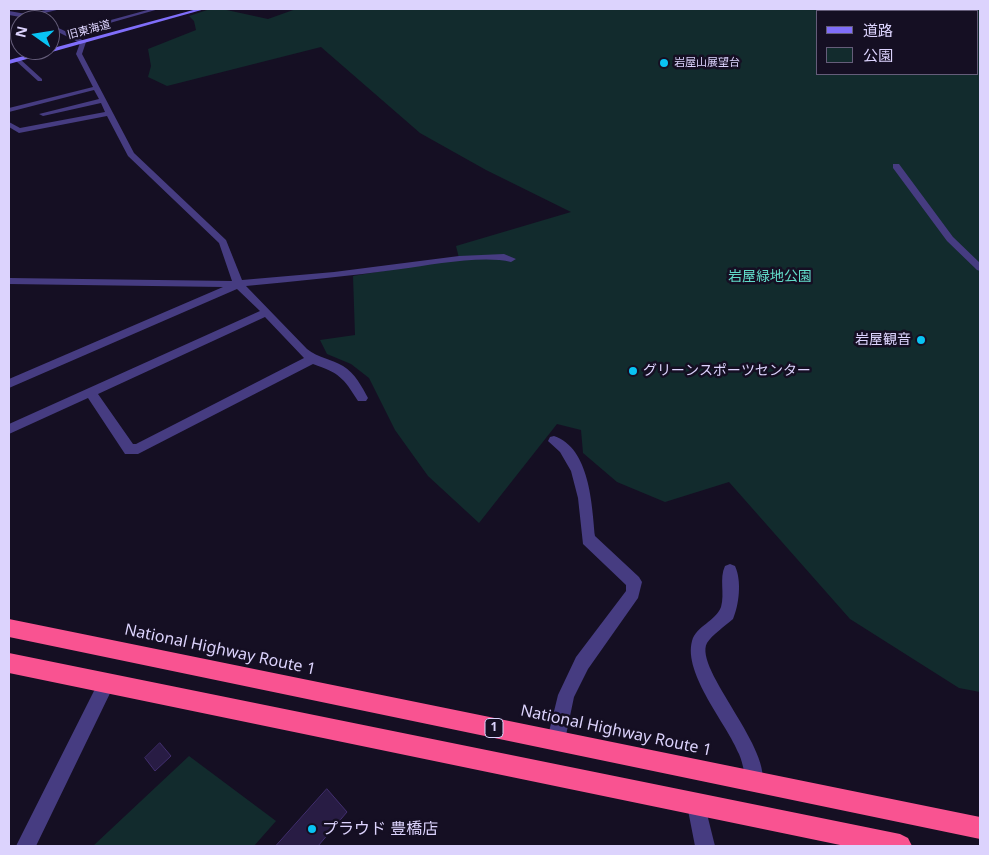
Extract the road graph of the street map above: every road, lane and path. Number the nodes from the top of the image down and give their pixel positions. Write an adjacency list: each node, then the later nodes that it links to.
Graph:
1 (156, 9): 4 (street)
2 (202, 9): 5 (street, 旧東海道)
3 (60, 31): 4 (street)
4 (65, 34): 5 (street)
5 (82, 42): 6 (street, 旧東海道); 10 (street)
6 (60, 48)
7 (18, 60): 8 (street, 旧東海道); 9 (street)
8 (9, 62)
9 (40, 80)
10 (96, 88): 11 (street); 12 (street)
11 (103, 100): 13 (street); 14 (street)
12 (9, 110)
13 (110, 113): 15 (street); 20 (street)
14 (43, 114)
15 (9, 124)
16 (896, 166): 18 (street)
17 (511, 259): 20 (street)
18 (980, 268)
19 (9, 280): 20 (street)
20 (238, 284): 21 (street); 23 (street)
21 (267, 312): 22 (street); 24 (street)
22 (312, 359): 24 (street); 25 (street)
23 (9, 384)
24 (90, 392): 26 (street)
25 (362, 398)
26 (9, 429)
27 (554, 441): 32 (street)
28 (730, 571): 33 (street)
29 (9, 628): 32 (highway, National Highway Route 1 / 1)
30 (9, 662): 31 (highway)
31 (107, 683): 34 (highway); 36 (street)
32 (556, 740): 33 (highway, National Highway Route 1 / 1)
33 (755, 781): 35 (highway, National Highway Route 1 / 1)
34 (696, 804): 37 (street); 38 (highway)
35 (980, 828)
36 (26, 846)
37 (705, 846)
38 (900, 846)

